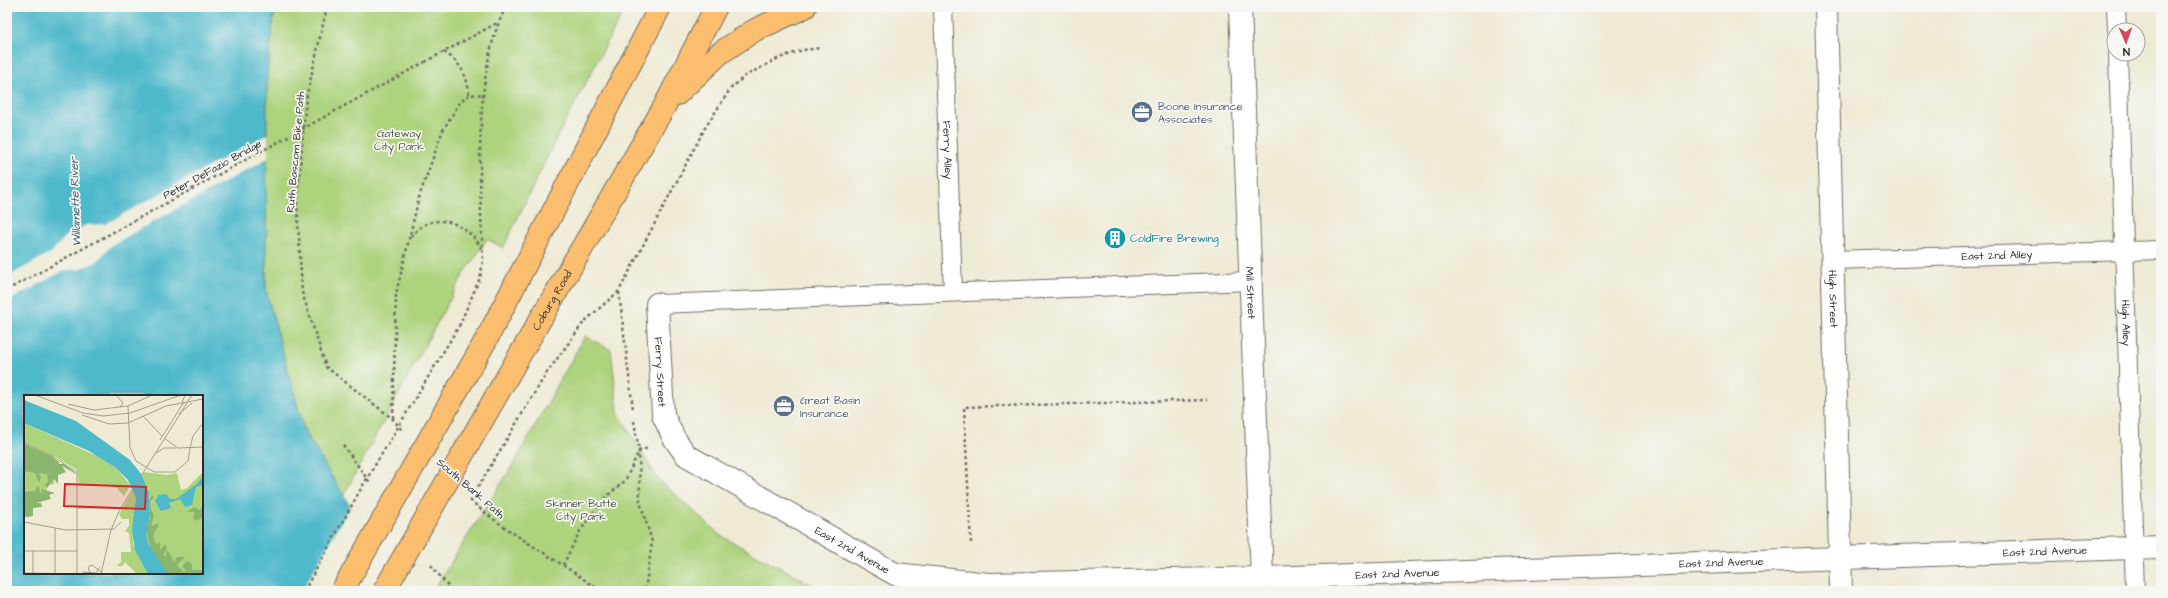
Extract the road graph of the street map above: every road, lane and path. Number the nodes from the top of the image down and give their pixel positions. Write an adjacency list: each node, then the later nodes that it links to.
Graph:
1 (327, 7): 30 (path, Ruth Bascom Bike Path)
2 (506, 7): 11 (path)
3 (660, 7): 47 (main road, bridge)
4 (716, 7): 18 (main road, Coburg Road)
5 (804, 7): 6 (street); 18 (main road)
6 (819, 7)
7 (943, 7): 27 (lane, Ferry Alley)
8 (1240, 7): 24 (street, Mill Street)
9 (1826, 7): 23 (street, High Street)
10 (2116, 7): 12 (lane)
11 (499, 22): 14 (path, Peter DeFazio Bridge); 16 (path)
12 (2117, 22)
13 (821, 48): 26 (path)
14 (444, 52): 17 (path); 25 (path, Peter DeFazio Bridge, bridge)
15 (2118, 62): 22 (lane, High Alley)
16 (484, 94): 17 (path); 20 (path)
17 (469, 95): 19 (path)
18 (664, 107): 48 (main road, Coburg Road, bridge)
19 (409, 239): 20 (path); 30 (path)
20 (482, 250): 46 (path, bridge)
21 (2161, 250): 22 (lane, East 2nd Alley)
22 (2124, 252): 23 (lane, East 2nd Alley); 40 (lane, High Alley)
23 (1832, 260): 41 (street, High Street)
24 (1250, 281): 27 (lane); 45 (street, Mill Street)
25 (7, 290)
26 (619, 291): 33 (path); 34 (path, bridge)
27 (953, 292): 28 (lane)
28 (657, 304): 32 (street, Ferry Street)
29 (1207, 400): 38 (path)
30 (393, 418): 31 (path)
31 (407, 436)
32 (674, 438): 45 (street, East 2nd Avenue)
33 (638, 451): 43 (path); 50 (path)
34 (477, 489)
35 (466, 496): 43 (path, South Bank Path)
36 (473, 496): 37 (path)
37 (469, 503)
38 (971, 543)
39 (2161, 547): 40 (street, East 2nd Avenue)
40 (2134, 548): 41 (street, East 2nd Avenue); 52 (lane, High Alley)
41 (1840, 559): 45 (street, East 2nd Avenue); 51 (street, High Street)
42 (433, 564): 44 (path)
43 (563, 565): 49 (path, South Bank Path)
44 (429, 571)
45 (1262, 578)
46 (304, 591)
47 (342, 591)
48 (384, 591)
49 (600, 591)
50 (645, 591)
51 (1841, 591)
52 (2135, 591)

